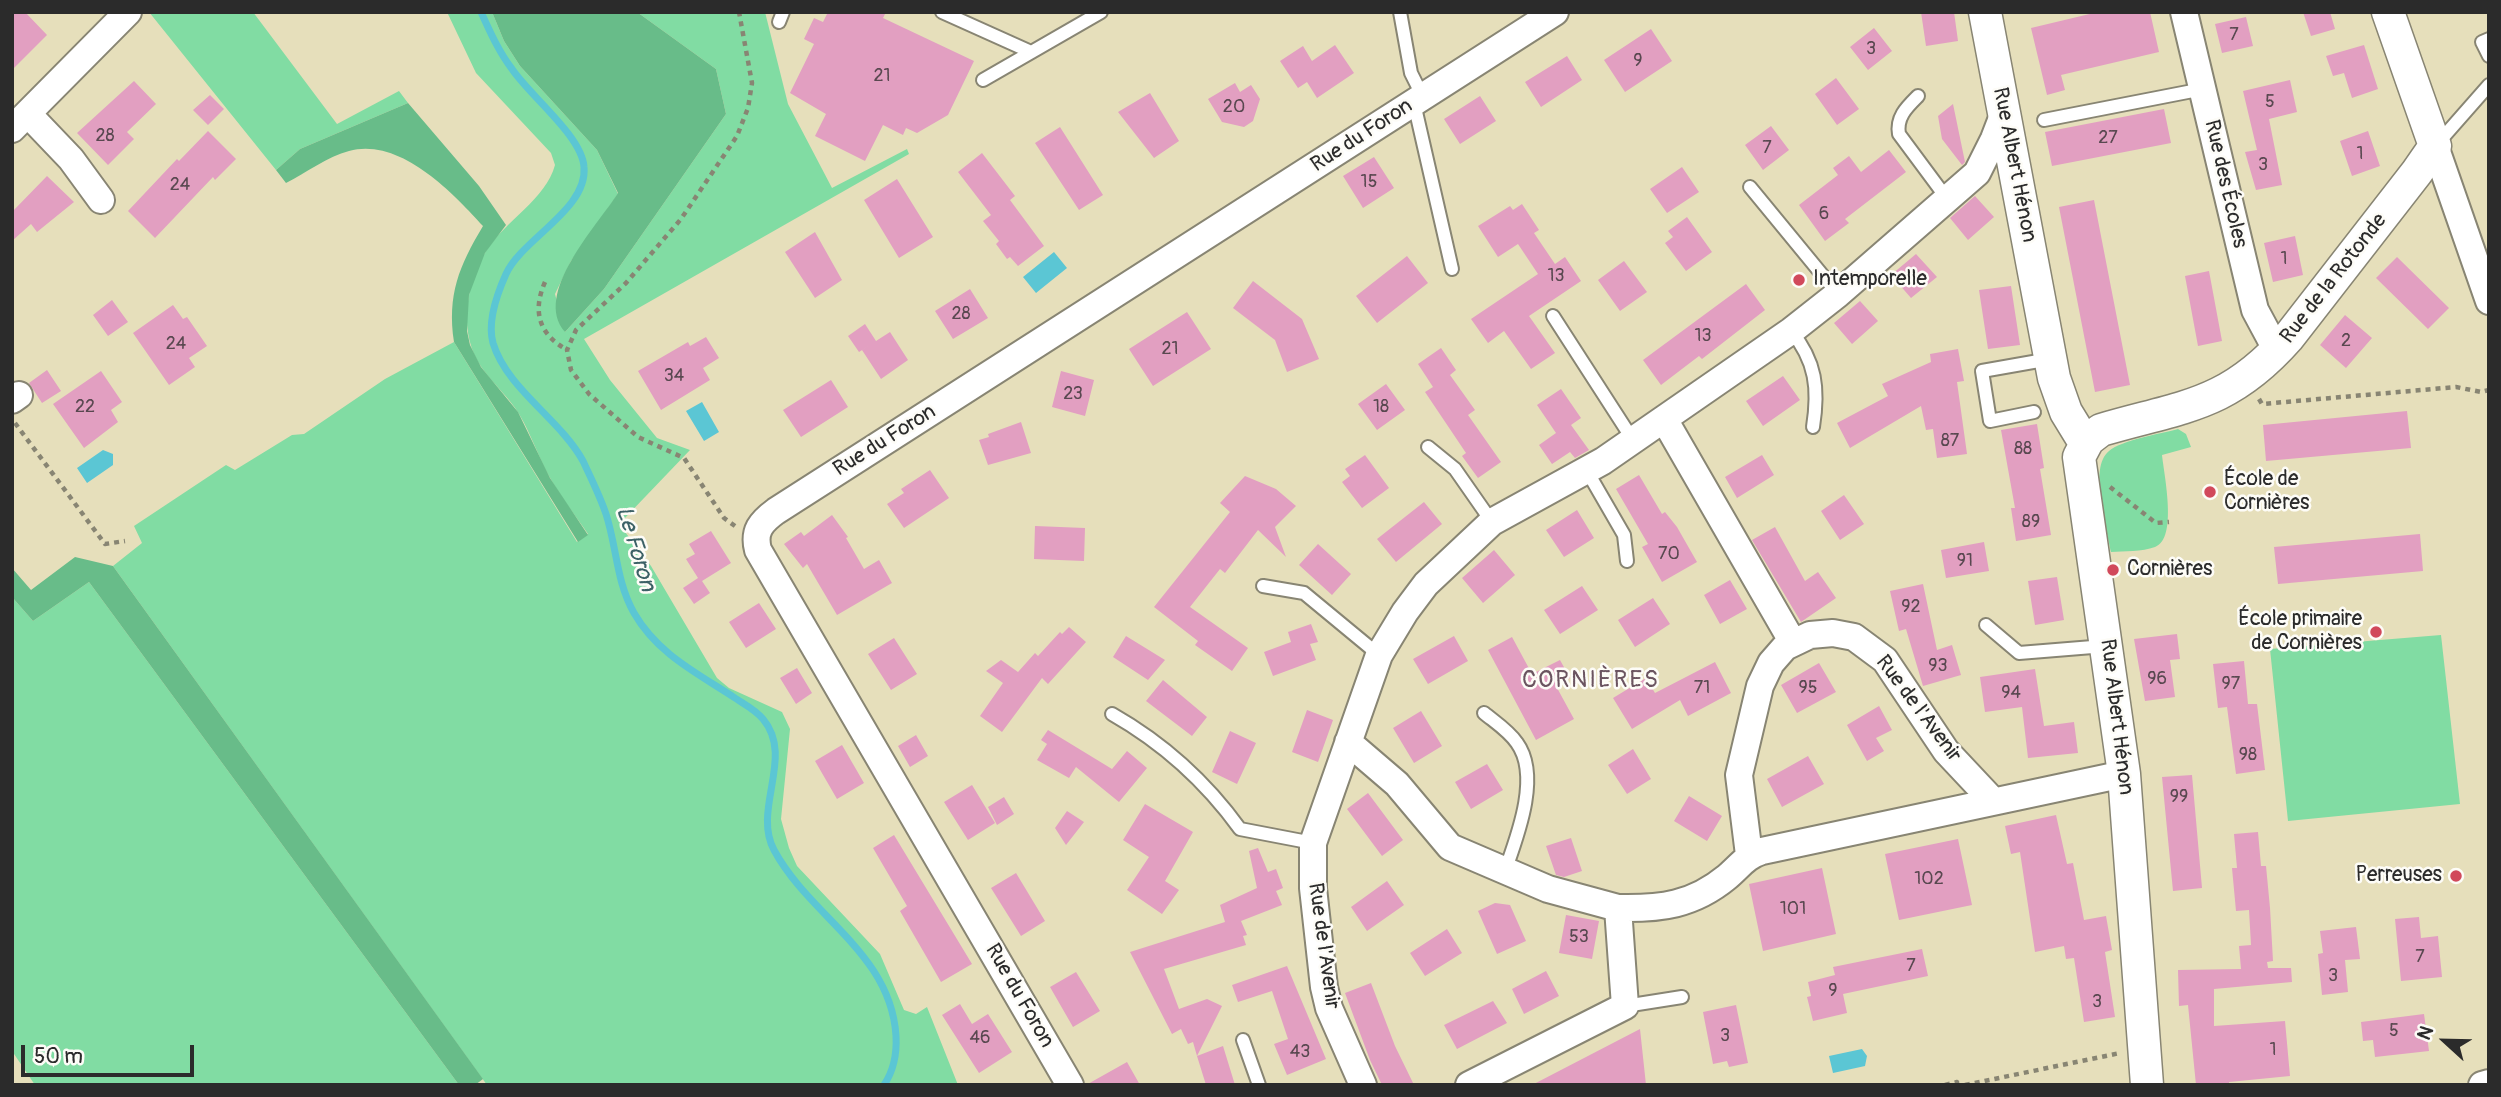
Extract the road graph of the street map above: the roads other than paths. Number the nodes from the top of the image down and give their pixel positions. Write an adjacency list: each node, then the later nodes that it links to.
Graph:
1 (128, 12): 19 (street)
2 (942, 12): 10 (lane)
3 (1101, 12): 10 (lane)
4 (1399, 12): 16 (lane)
5 (1555, 12): 16 (street, Rue du Foron)
6 (1985, 12): 17 (street, Rue Albert Hénon)
7 (2184, 12): 14 (street, Rue des Écoles)
8 (2388, 12): 20 (street)
9 (2489, 39): 11 (lane)
10 (1031, 52): 12 (lane)
11 (2489, 56)
12 (982, 80)
13 (2489, 85): 20 (lane)
14 (2203, 89): 18 (lane); 32 (street, Rue des Écoles)
15 (1918, 96): 25 (lane)
16 (1418, 100): 27 (lane); 61 (street, Rue du Foron)
17 (2004, 113): 21 (street, Rue de l'Avenir); 22 (street, Rue Albert Hénon)
18 (2044, 120)
19 (20, 122): 24 (street)
20 (2435, 146): 26 (street); 32 (street, Rue de la Rotonde)
21 (1977, 173): 22 (street); 25 (street, Rue de l'Avenir)
22 (2017, 181): 33 (street, Rue Albert Hénon)
23 (1750, 187): 28 (lane)
24 (101, 200)
25 (1948, 200): 28 (street, Rue de l'Avenir)
26 (2482, 261): 29 (street)
27 (1452, 269)
28 (1838, 294): 31 (street, Rue de l'Avenir)
29 (2489, 301)
30 (1553, 316): 37 (lane)
31 (1791, 331): 35 (street, Rue de l'Avenir); 36 (lane)
32 (2277, 351): 38 (street, Rue de la Rotonde)
33 (2050, 359): 34 (lane); 38 (street, Rue Albert Hénon)
34 (2034, 412)
35 (1664, 419): 37 (street, Rue de l'Avenir); 45 (street)
36 (1813, 427)
37 (1633, 440): 40 (street, Rue de l'Avenir)
38 (2085, 443): 46 (street, Rue Albert Hénon)
39 (1428, 447): 41 (lane)
40 (1587, 471): 41 (street, Rue de l'Avenir); 42 (lane)
41 (1492, 522): 47 (street, Rue de l'Avenir)
42 (1627, 561)
43 (1264, 586): 47 (lane)
44 (1986, 625): 46 (lane)
45 (1792, 641): 52 (street, Rue de l'Avenir); 54 (street)
46 (2107, 645): 51 (street, Rue Albert Hénon)
47 (1379, 654): 50 (street, Rue de l'Avenir)
48 (1484, 713): 55 (lane)
49 (1112, 714): 53 (lane)
50 (1348, 742): 53 (street, Rue de l'Avenir); 55 (street)
51 (2124, 774): 52 (street); 65 (street, Rue Albert Hénon)
52 (1993, 801): 54 (street)
53 (1313, 843): 63 (street, Rue de l'Avenir)
54 (1749, 855): 56 (street)
55 (1505, 871): 56 (street)
56 (1618, 908): 58 (street)
57 (1682, 997): 58 (lane)
58 (1625, 1006): 64 (street)
59 (1243, 1040): 62 (lane)
60 (2489, 1083): 66 (street)
61 (1070, 1085)
62 (1259, 1085)
63 (1363, 1085)
64 (1469, 1085)
65 (2147, 1085)
66 (2482, 1085)

